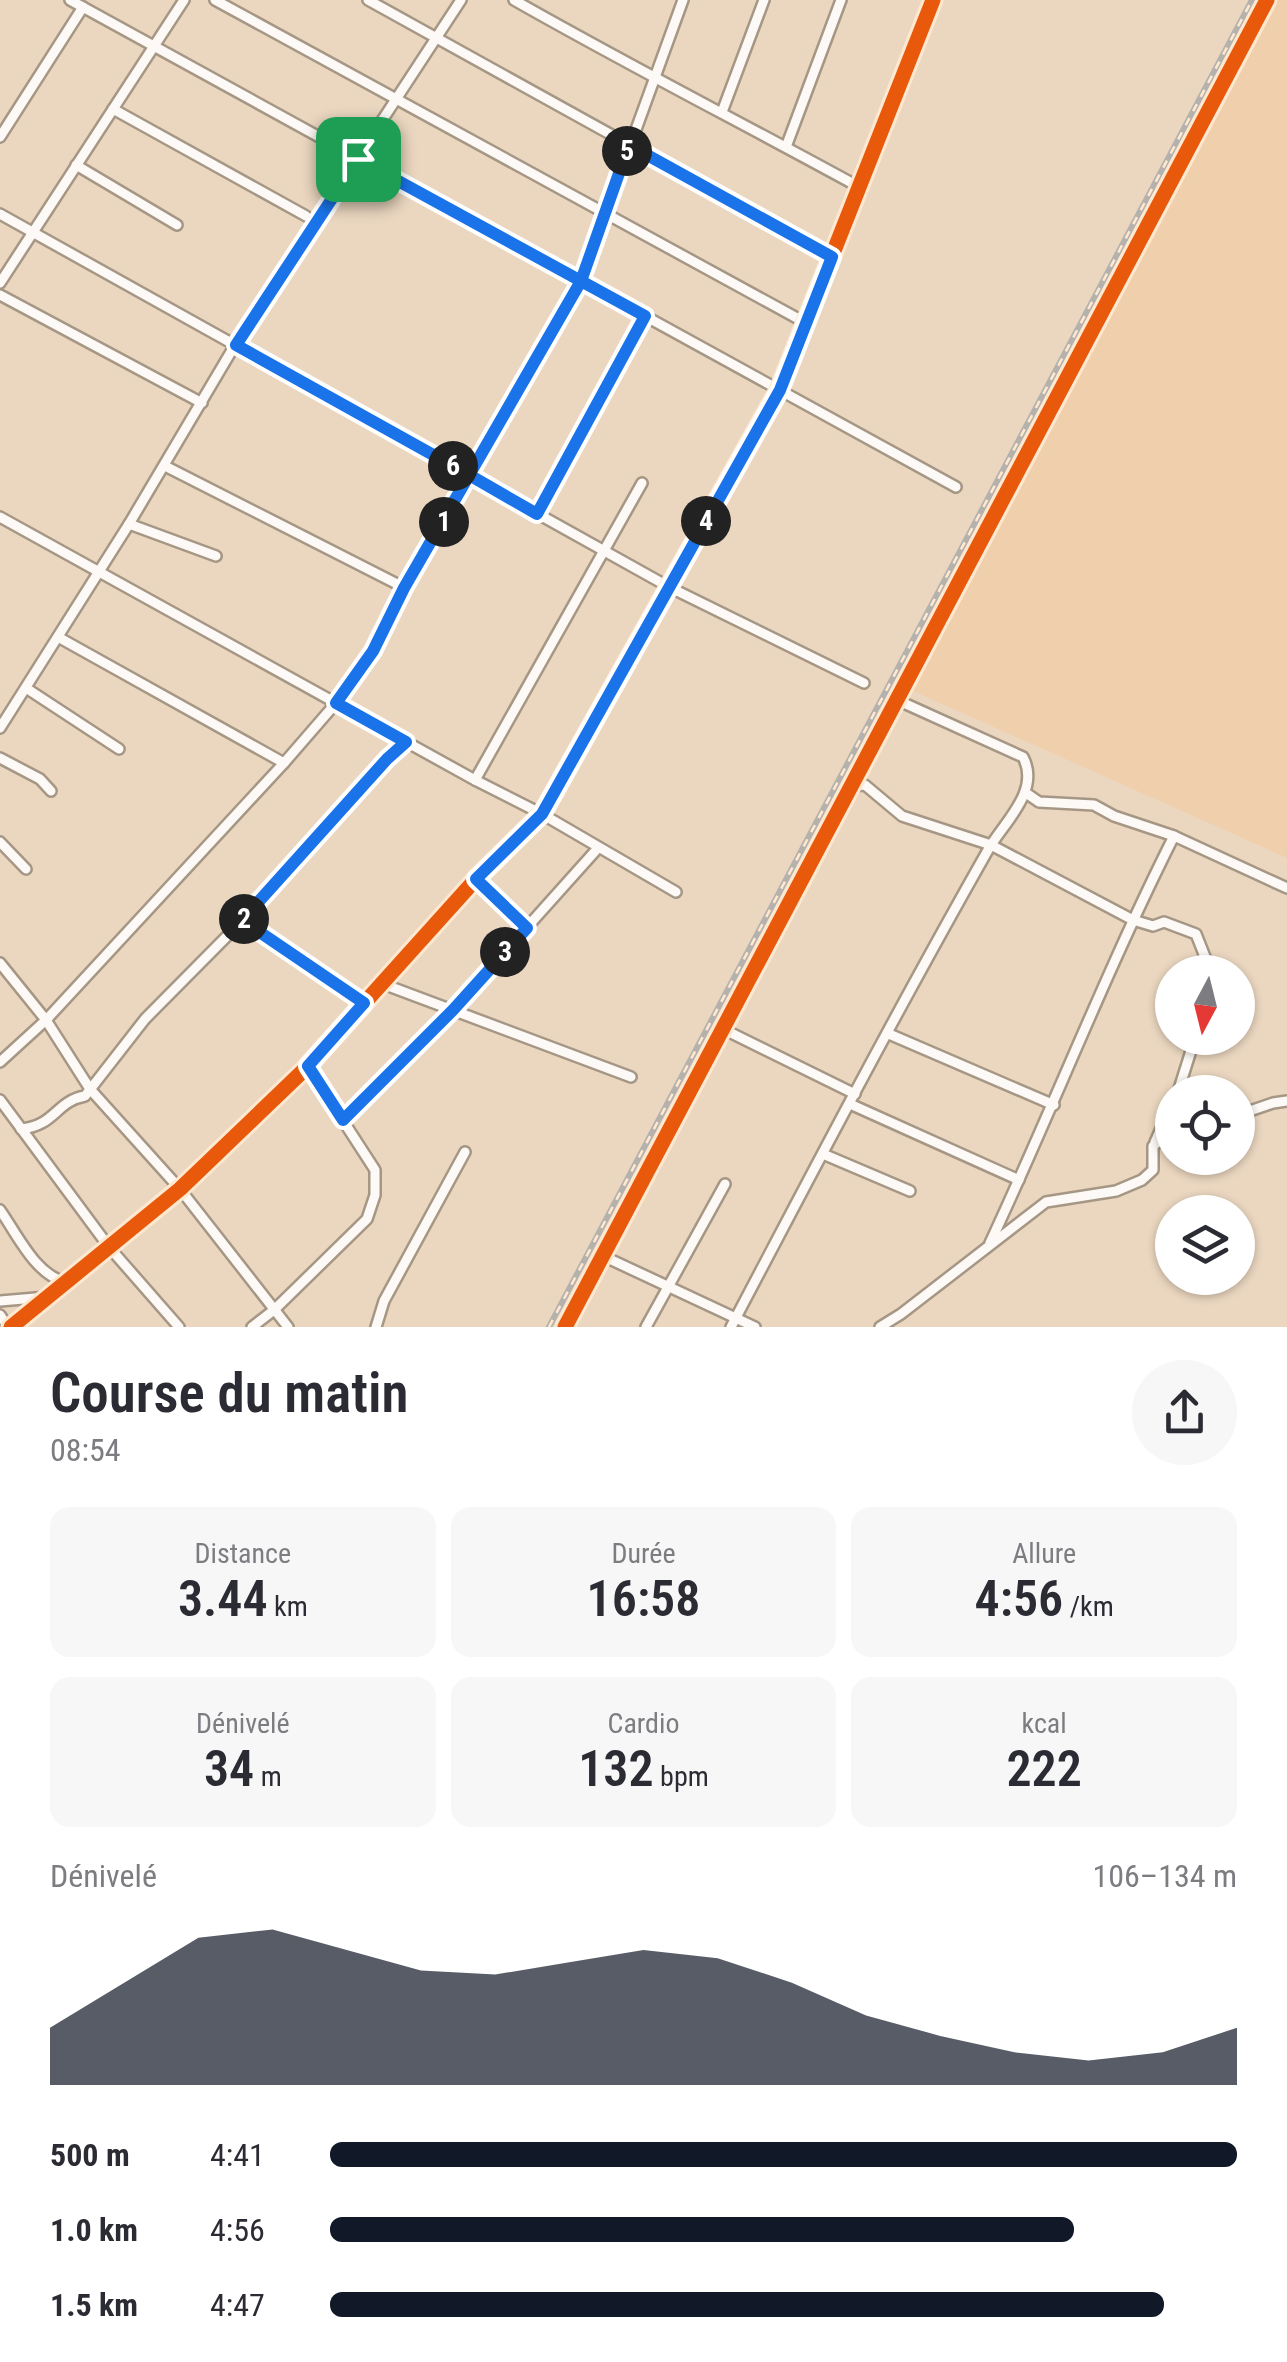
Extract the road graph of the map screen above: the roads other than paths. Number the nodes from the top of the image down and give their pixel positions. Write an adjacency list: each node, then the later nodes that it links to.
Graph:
1 (70, 0): 13 (street)
2 (184, 0): 15 (street)
3 (215, 0): 17 (street)
4 (368, 0): 12 (street)
5 (461, 0): 14 (street)
6 (514, 0): 16 (street)
7 (764, 0): 19 (street)
8 (841, 0): 22 (street)
9 (933, 0): 25 (street)
10 (1267, 0): 55 (street)
11 (681, 1): 16 (street)
12 (382, 3): 14 (street)
13 (84, 8): 15 (street); 20 (street)
14 (436, 38): 17 (street); 21 (street)
15 (155, 47): 18 (street); 23 (street)
16 (655, 80): 19 (street); 21 (street)
17 (397, 99): 23 (street); 26 (street)
18 (113, 109): 24 (street); 28 (street)
19 (722, 112): 22 (street)
20 (0, 137)
21 (629, 145): 26 (street); 31 (street)
22 (786, 147): 25 (street)
23 (358, 159): 32 (street); 37 (street)
24 (76, 164): 29 (street); 30 (street)
25 (860, 187): 31 (street)
26 (605, 213): 32 (street); 36 (street)
27 (0, 214): 30 (street)
28 (306, 216)
29 (177, 225)
30 (32, 232): 33 (street); 37 (street)
31 (832, 257): 36 (street)
32 (581, 281): 35 (street); 41 (street)
33 (0, 283)
34 (0, 295): 39 (street)
35 (645, 316): 38 (street); 44 (street)
36 (806, 323): 38 (street)
37 (236, 345): 39 (street); 41 (street)
38 (780, 390): 43 (street); 50 (street)
39 (202, 403): 40 (street)
40 (165, 466): 46 (street); 51 (street)
41 (471, 476): 44 (street); 51 (street)
42 (642, 482): 47 (street)
43 (956, 487)
44 (537, 514): 47 (street)
45 (0, 516): 49 (street)
46 (129, 524): 48 (street); 49 (street)
47 (604, 551): 50 (street); 62 (street)
48 (216, 556)
49 (99, 572): 52 (street); 56 (street)
50 (669, 587): 53 (street); 66 (street)
51 (404, 588): 56 (street)
52 (58, 637): 54 (street); 61 (street)
53 (864, 683)
54 (26, 688): 57 (street); 59 (street)
55 (897, 700): 63 (street); 65 (street)
56 (336, 703): 58 (street); 61 (street)
57 (0, 728)
58 (406, 742): 62 (street); 75 (street)
59 (119, 749)
60 (0, 758): 64 (street)
61 (284, 763): 83 (street)
62 (474, 780): 66 (street)
63 (851, 786): 69 (street); 84 (street)
64 (51, 791)
65 (1026, 793): 67 (street); 69 (street)
66 (542, 814): 70 (street); 72 (street)
67 (1174, 836): 73 (street); 76 (street)
68 (0, 842): 71 (street)
69 (991, 845): 76 (street); 85 (street)
70 (598, 848): 74 (street); 77 (street)
71 (26, 869)
72 (476, 879): 77 (street); 80 (street)
73 (1287, 888)
74 (676, 892)
75 (242, 920): 81 (street); 89 (street)
76 (1133, 920): 78 (street); 93 (street)
77 (527, 928): 82 (street)
78 (1204, 955)
79 (0, 963): 83 (street)
80 (383, 984): 81 (street); 82 (street)
81 (364, 1003): 87 (street)
82 (453, 1010): 88 (street); 95 (street)
83 (46, 1020): 86 (street); 89 (street)
84 (723, 1029): 90 (street); 108 (street)
85 (889, 1034): 90 (street); 93 (street)
86 (0, 1062)
87 (308, 1066): 95 (street); 103 (street)
88 (631, 1077)
89 (90, 1089): 96 (street); 103 (street)
90 (852, 1099): 100 (street); 101 (street)
91 (0, 1100): 96 (street)
92 (1287, 1102): 94 (street)
93 (1054, 1105): 101 (street)
94 (1255, 1110)
95 (343, 1120): 113 (street)
96 (21, 1129): 107 (street)
97 (1155, 1142): 98 (street)
98 (1153, 1146): 106 (street)
99 (465, 1152): 120 (street)
100 (823, 1154): 104 (street); 115 (street)
101 (1019, 1180): 106 (street)
102 (725, 1184): 110 (street)
103 (180, 1188): 107 (street); 113 (street)
104 (910, 1191)
105 (0, 1210): 109 (street)
106 (990, 1242): 124 (street)
107 (109, 1247): 109 (street); 117 (street)
108 (603, 1256): 110 (street); 121 (street)
109 (66, 1282): 111 (street)
110 (668, 1286): 115 (street); 122 (street)
111 (48, 1297): 112 (street); 116 (street)
112 (0, 1301)
113 (274, 1310): 118 (street); 119 (street)
114 (0, 1315): 116 (street)
115 (734, 1322): 123 (street)
116 (9, 1327)
117 (179, 1327)
118 (252, 1327)
119 (288, 1327)
120 (376, 1327)
121 (566, 1327)
122 (646, 1327)
123 (755, 1327)
124 (880, 1327)

